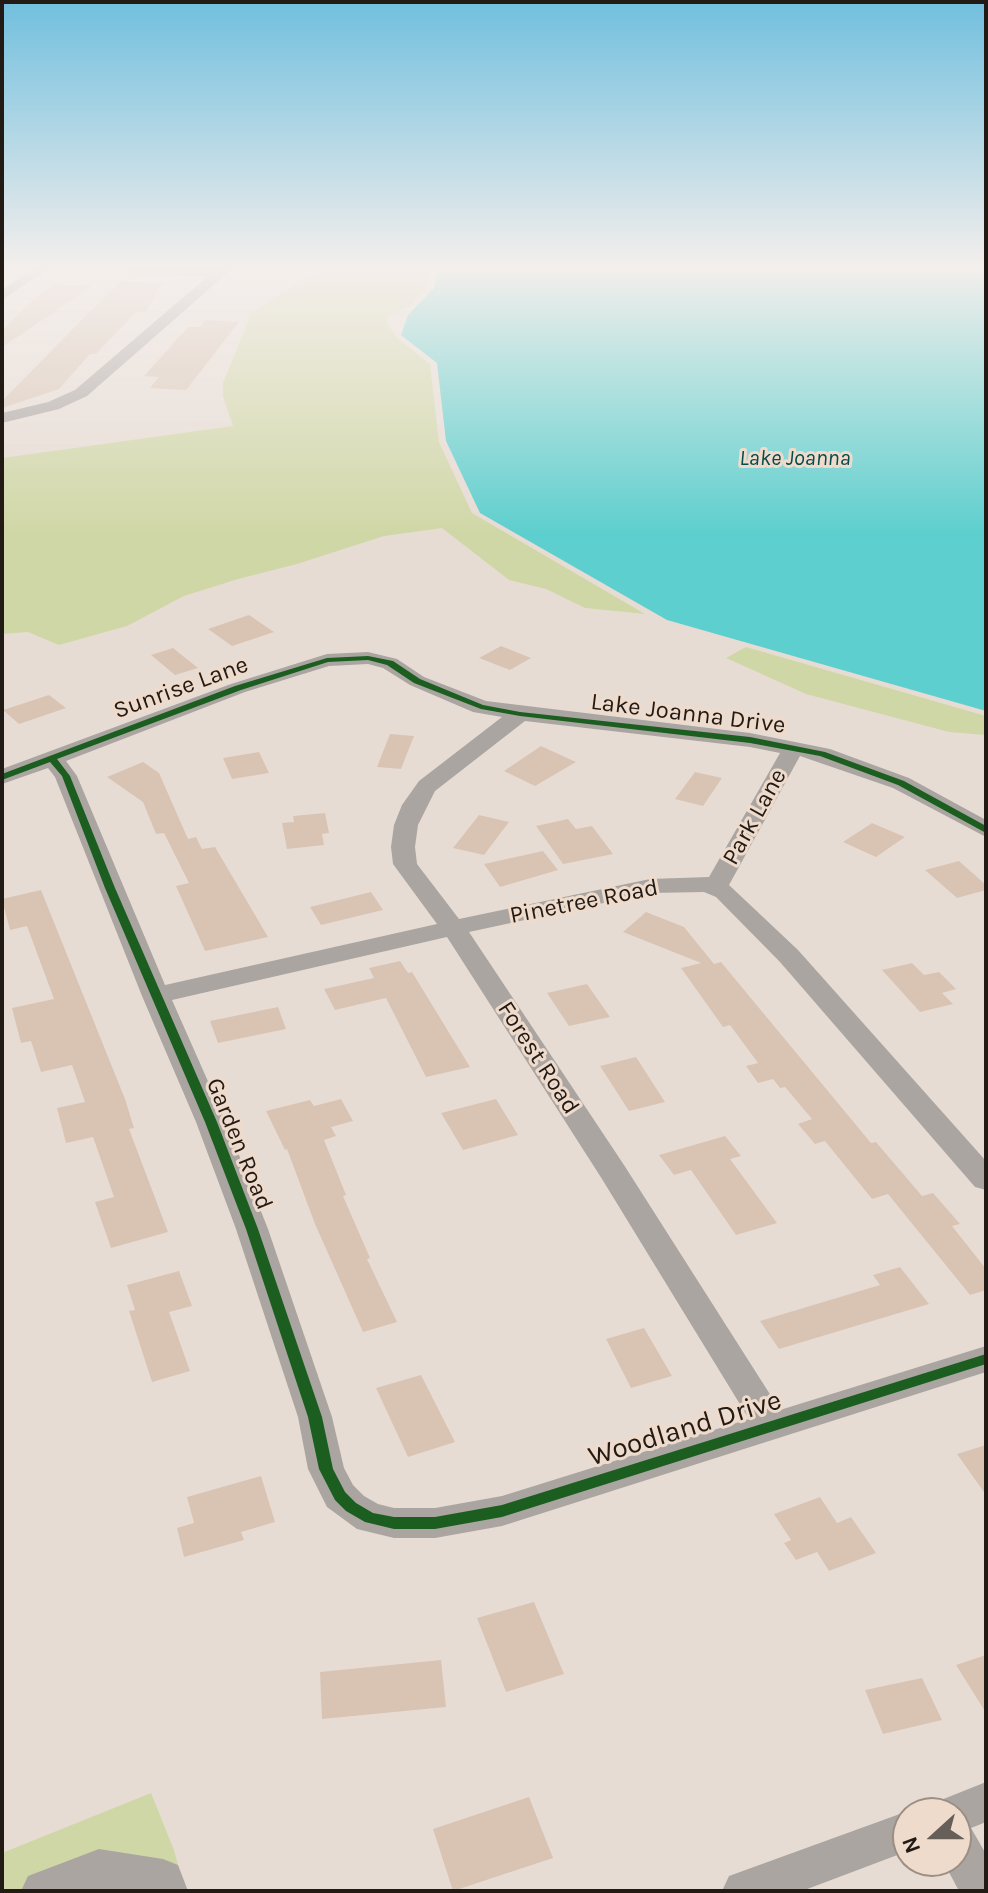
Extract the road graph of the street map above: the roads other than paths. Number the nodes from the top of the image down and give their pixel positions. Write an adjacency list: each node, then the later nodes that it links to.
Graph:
1 (123, 357): 2 (street)
2 (2, 418)
3 (379, 659): 4 (street, Lake Joanna Drive); 6 (street, Sunrise Lane)
4 (520, 714): 5 (street, Lake Joanna Drive); 10 (street, Forest Road)
5 (794, 748): 8 (street, Lake Joanna Drive); 9 (street, Park Lane)
6 (52, 758): 7 (street, Sunrise Lane); 11 (street, Garden Road)
7 (2, 777)
8 (986, 830)
9 (716, 886): 10 (street, Pinetree Road); 12 (street)
10 (454, 929): 11 (street, Pinetree Road); 14 (street, Forest Road)
11 (155, 996): 15 (street, Garden Road)
12 (986, 1180)
13 (986, 1359): 14 (street, Woodland Drive)
14 (773, 1428): 15 (street, Woodland Drive)
15 (394, 1523)
16 (892, 1837): 20 (street)
17 (972, 1871): 21 (street)
18 (43, 1891): 19 (street)
19 (166, 1891)
20 (744, 1891)
21 (983, 1891)

